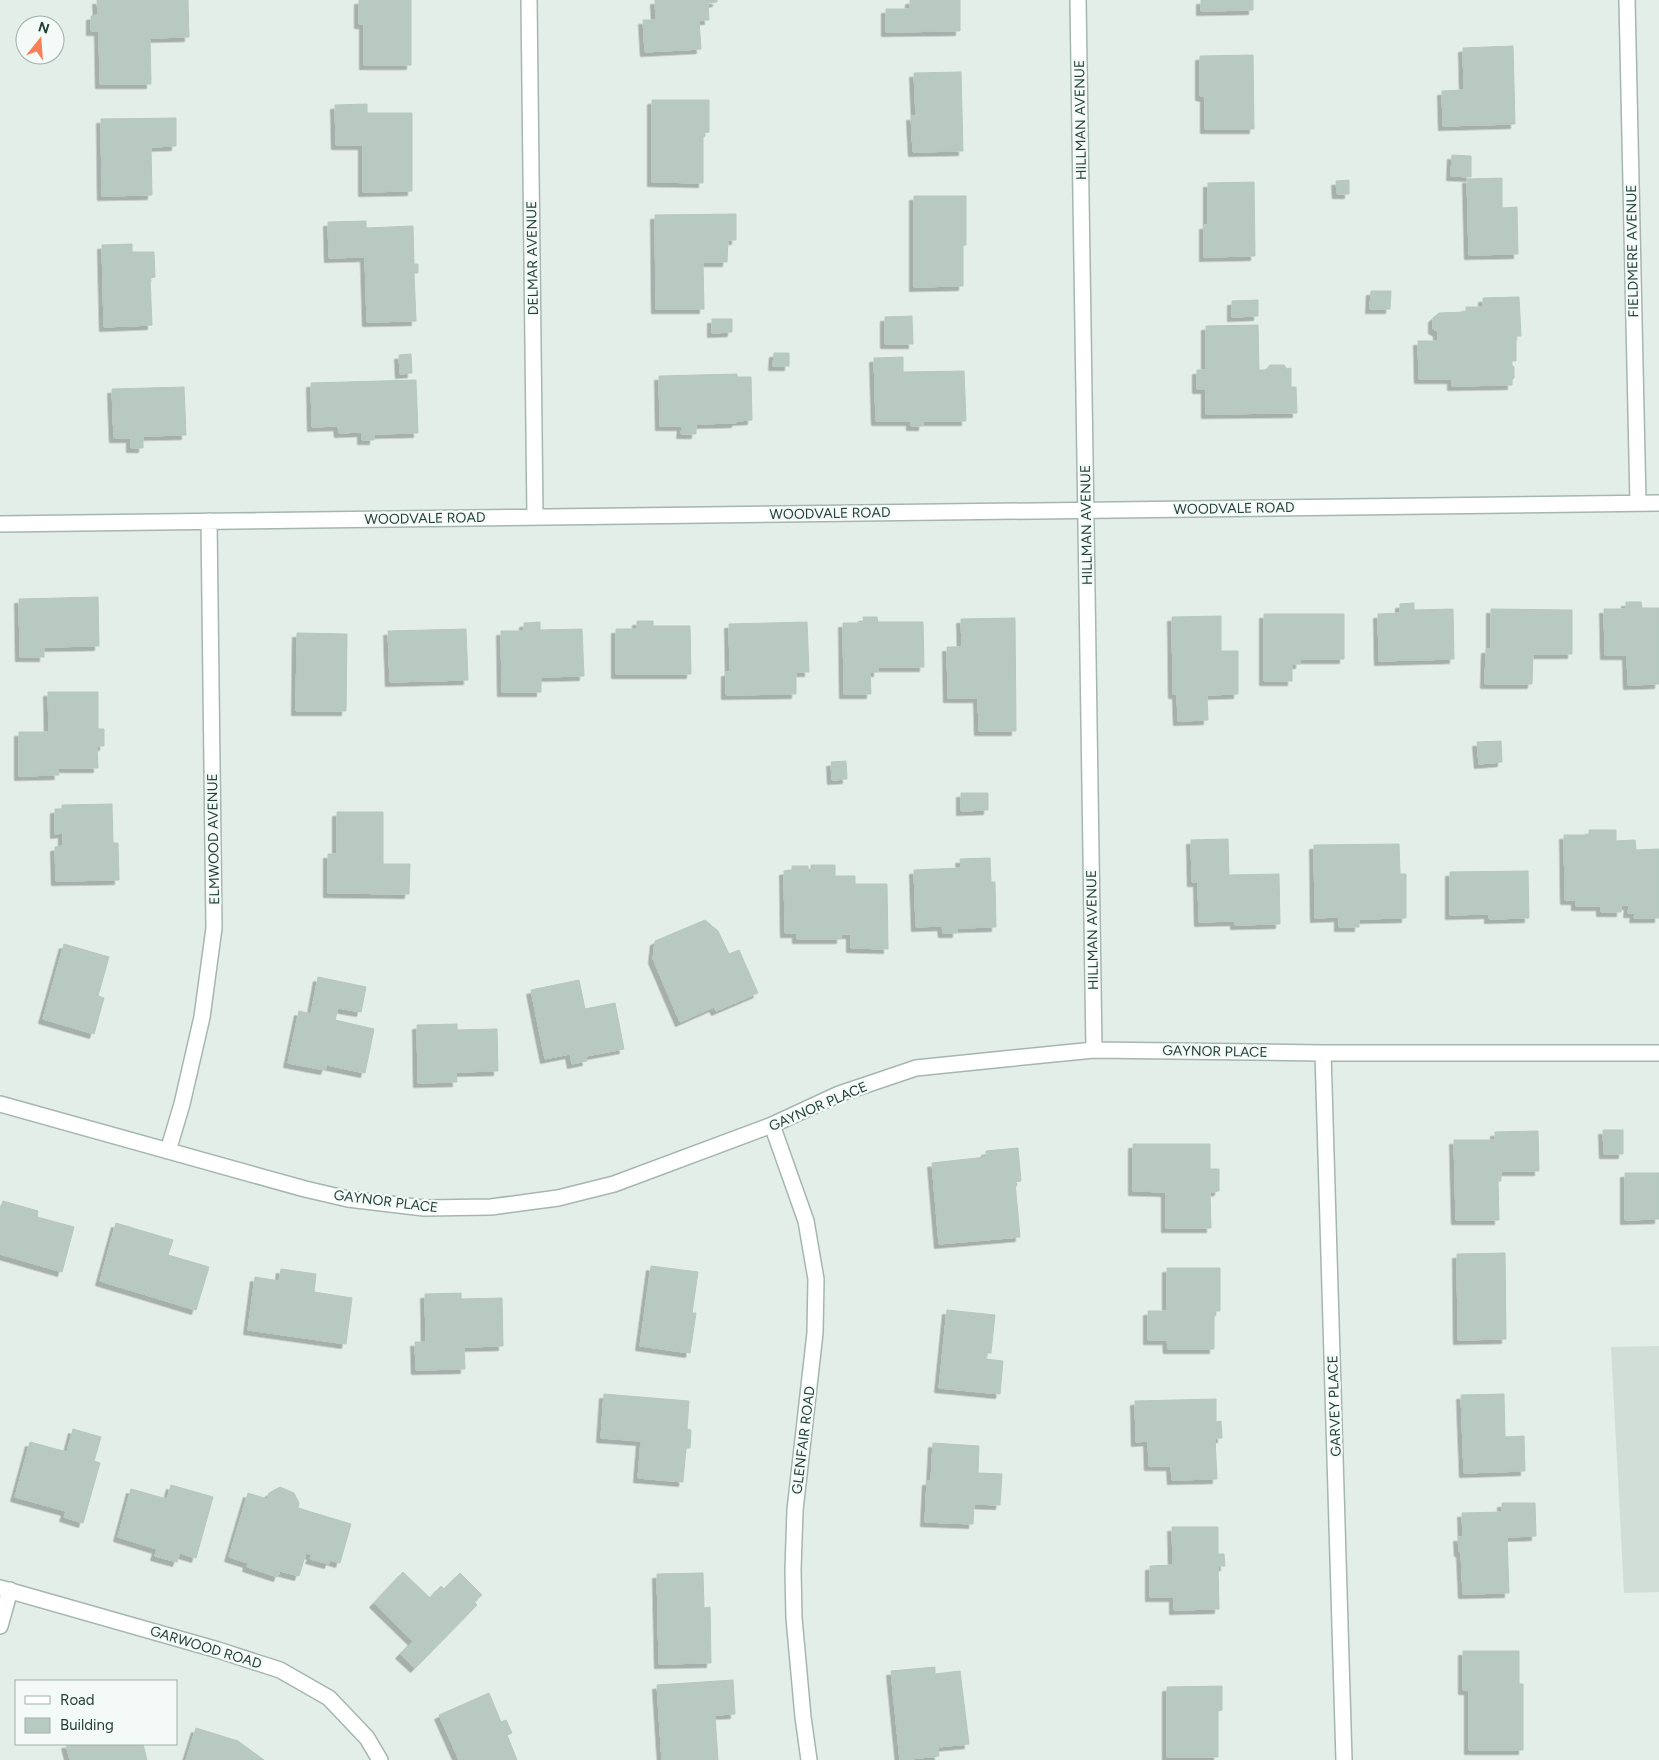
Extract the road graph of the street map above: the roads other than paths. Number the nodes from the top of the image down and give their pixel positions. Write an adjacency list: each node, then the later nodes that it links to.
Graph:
1 (529, 0): 7 (street, DELMAR AVENUE)
2 (1078, 0): 6 (street, HILLMAN AVENUE)
3 (1627, 0): 4 (street, FIELDMERE AVENUE)
4 (1638, 503): 5 (street, WOODVALE ROAD); 6 (street, WOODVALE ROAD)
5 (1659, 503)
6 (1086, 510): 7 (street, WOODVALE ROAD); 10 (street, HILLMAN AVENUE)
7 (535, 517): 8 (street, WOODVALE ROAD)
8 (209, 521): 9 (street, WOODVALE ROAD); 15 (street, ELMWOOD AVENUE)
9 (0, 524)
10 (1094, 1050): 11 (street, GAYNOR PLACE); 14 (street, GAYNOR PLACE)
11 (1324, 1053): 12 (street, GAYNOR PLACE); 20 (street, GARVEY PLACE)
12 (1659, 1053)
13 (0, 1104): 15 (street, GAYNOR PLACE)
14 (772, 1126): 15 (street, GAYNOR PLACE); 19 (street, GLENFAIR ROAD)
15 (168, 1151)
16 (5, 1589): 17 (street); 18 (street, GARWOOD ROAD)
17 (0, 1626)
18 (380, 1760)
19 (809, 1760)
20 (1344, 1760)

